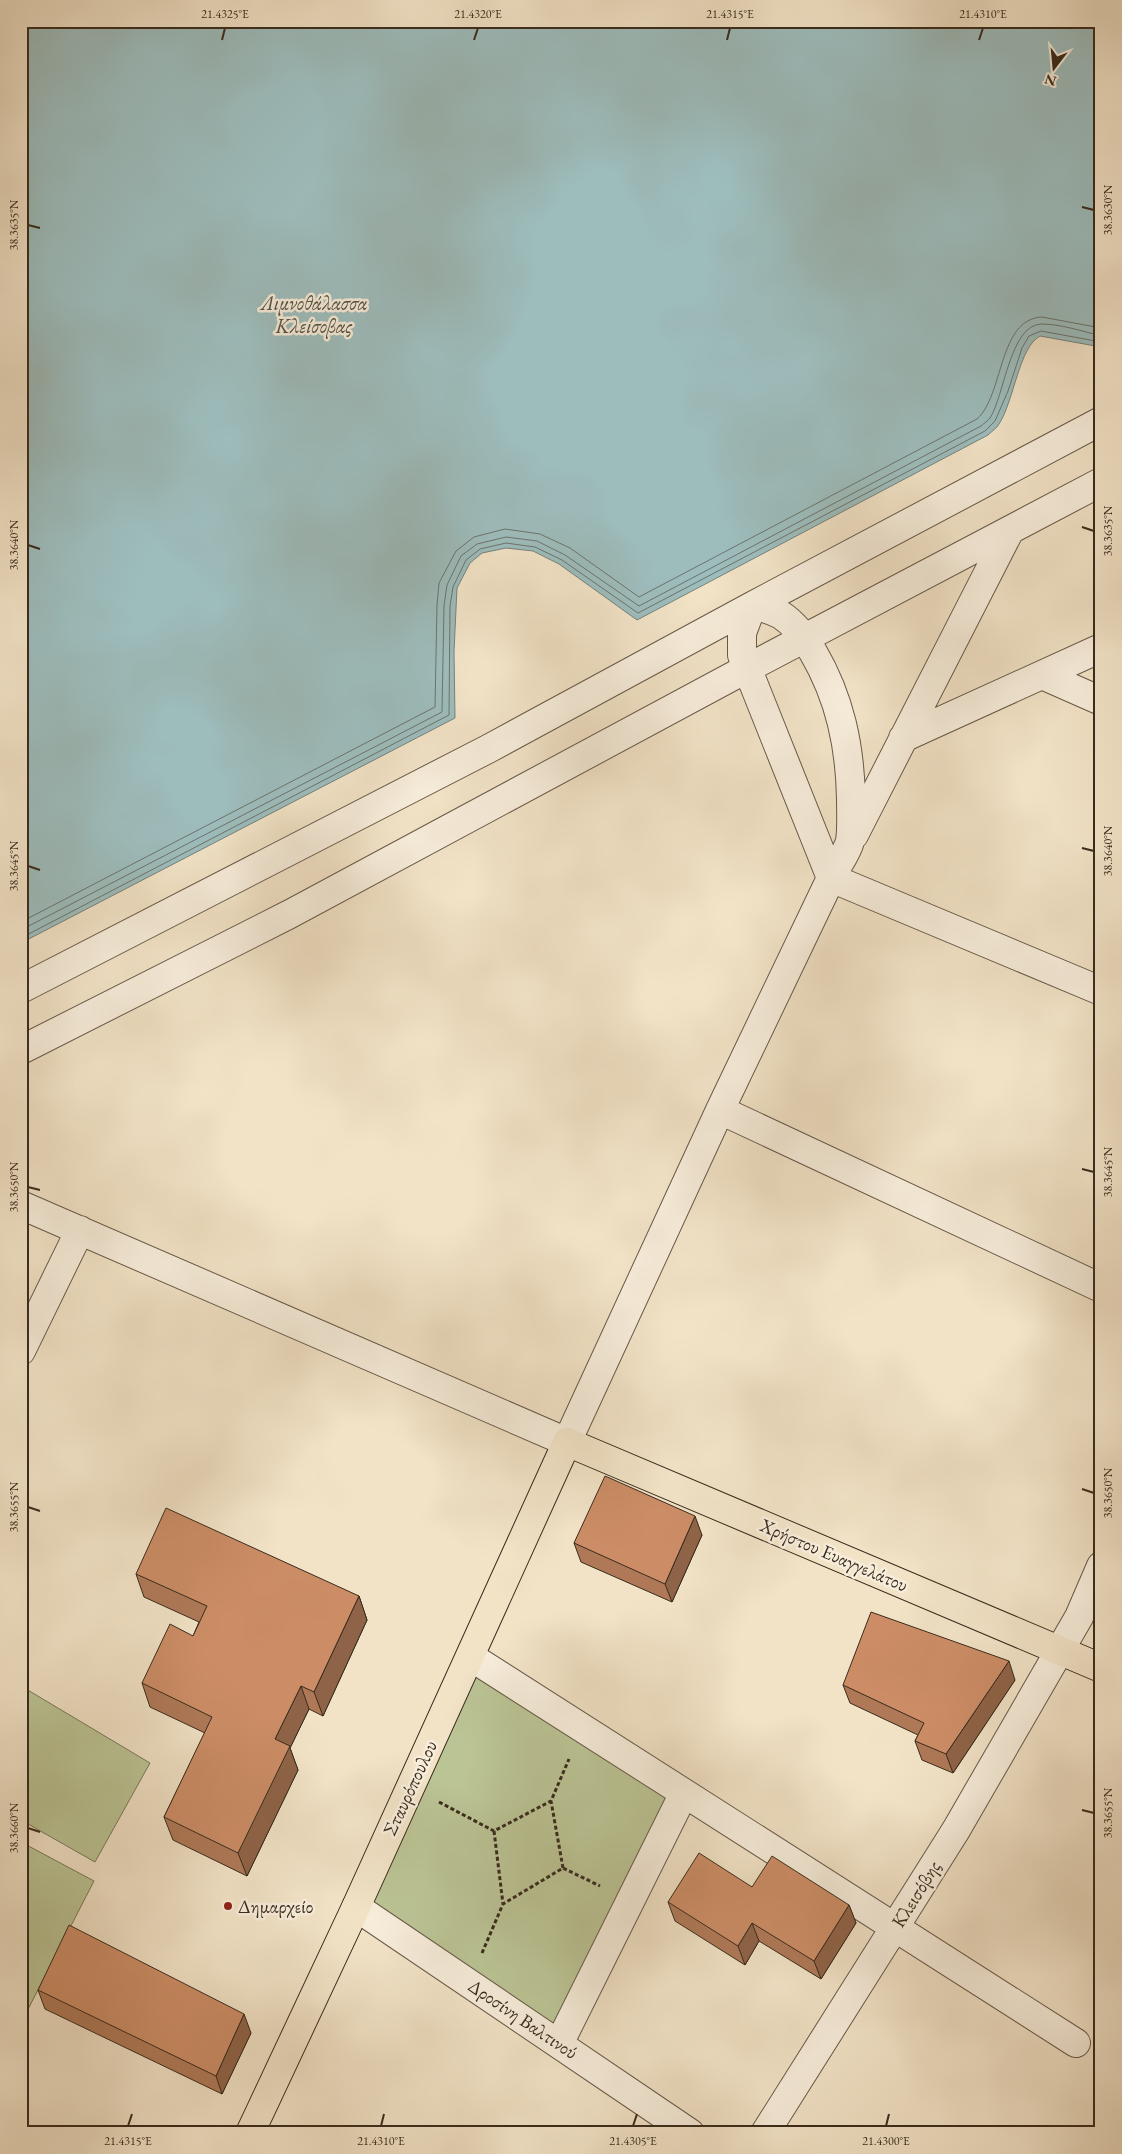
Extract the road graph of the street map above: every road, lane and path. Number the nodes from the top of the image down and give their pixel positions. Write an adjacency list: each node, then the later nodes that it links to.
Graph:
1 (1101, 421): 4 (street)
2 (1101, 482): 3 (street)
3 (1010, 530): 5 (street); 10 (street)
4 (752, 606): 5 (street); 7 (street); 13 (street)
5 (805, 638): 7 (street); 11 (street)
6 (1101, 648): 8 (street)
7 (746, 669): 12 (street); 15 (street)
8 (1042, 675): 9 (street); 10 (street)
9 (1101, 701)
10 (903, 738): 11 (street)
11 (849, 843): 12 (street)
12 (831, 878): 14 (street); 16 (street)
13 (21, 989)
14 (1101, 991)
15 (21, 1050)
16 (720, 1110): 19 (street); 21 (street)
17 (23, 1210): 18 (street)
18 (80, 1230): 20 (street); 21 (street)
19 (1101, 1288)
20 (21, 1352)
21 (567, 1442): 23 (main road, Χρήστου Ευαγγελάτου); 24 (main road, Σταυρόπουλου)
22 (1101, 1566): 23 (street, Κλεισόβης)
23 (1060, 1650): 25 (main road, Χρήστου Ευαγγελάτου); 35 (street, Κλεισόβης)
24 (470, 1657): 26 (street); 27 (main road, Σταυρόπουλου)
25 (1101, 1668)
26 (582, 1728): 28 (street); 29 (path)
27 (410, 1787): 30 (path); 34 (main road, Σταυρόπουλου)
28 (684, 1793): 32 (street); 35 (street)
29 (551, 1801): 30 (path); 31 (path)
30 (494, 1831): 33 (path)
31 (563, 1868): 32 (path); 33 (path)
32 (630, 1901): 38 (street)
33 (503, 1904): 36 (path)
34 (356, 1907): 36 (street, Δροσίνη Βαλτινού); 39 (main road, Σταυρόπουλου)
35 (895, 1927): 37 (street); 41 (street, Κλεισόβης)
36 (469, 1983): 38 (street, Δροσίνη Βαλτινού)
37 (1076, 2043)
38 (560, 2044): 40 (street, Δροσίνη Βαλτινού)
39 (250, 2133)
40 (690, 2133)
41 (764, 2133)

